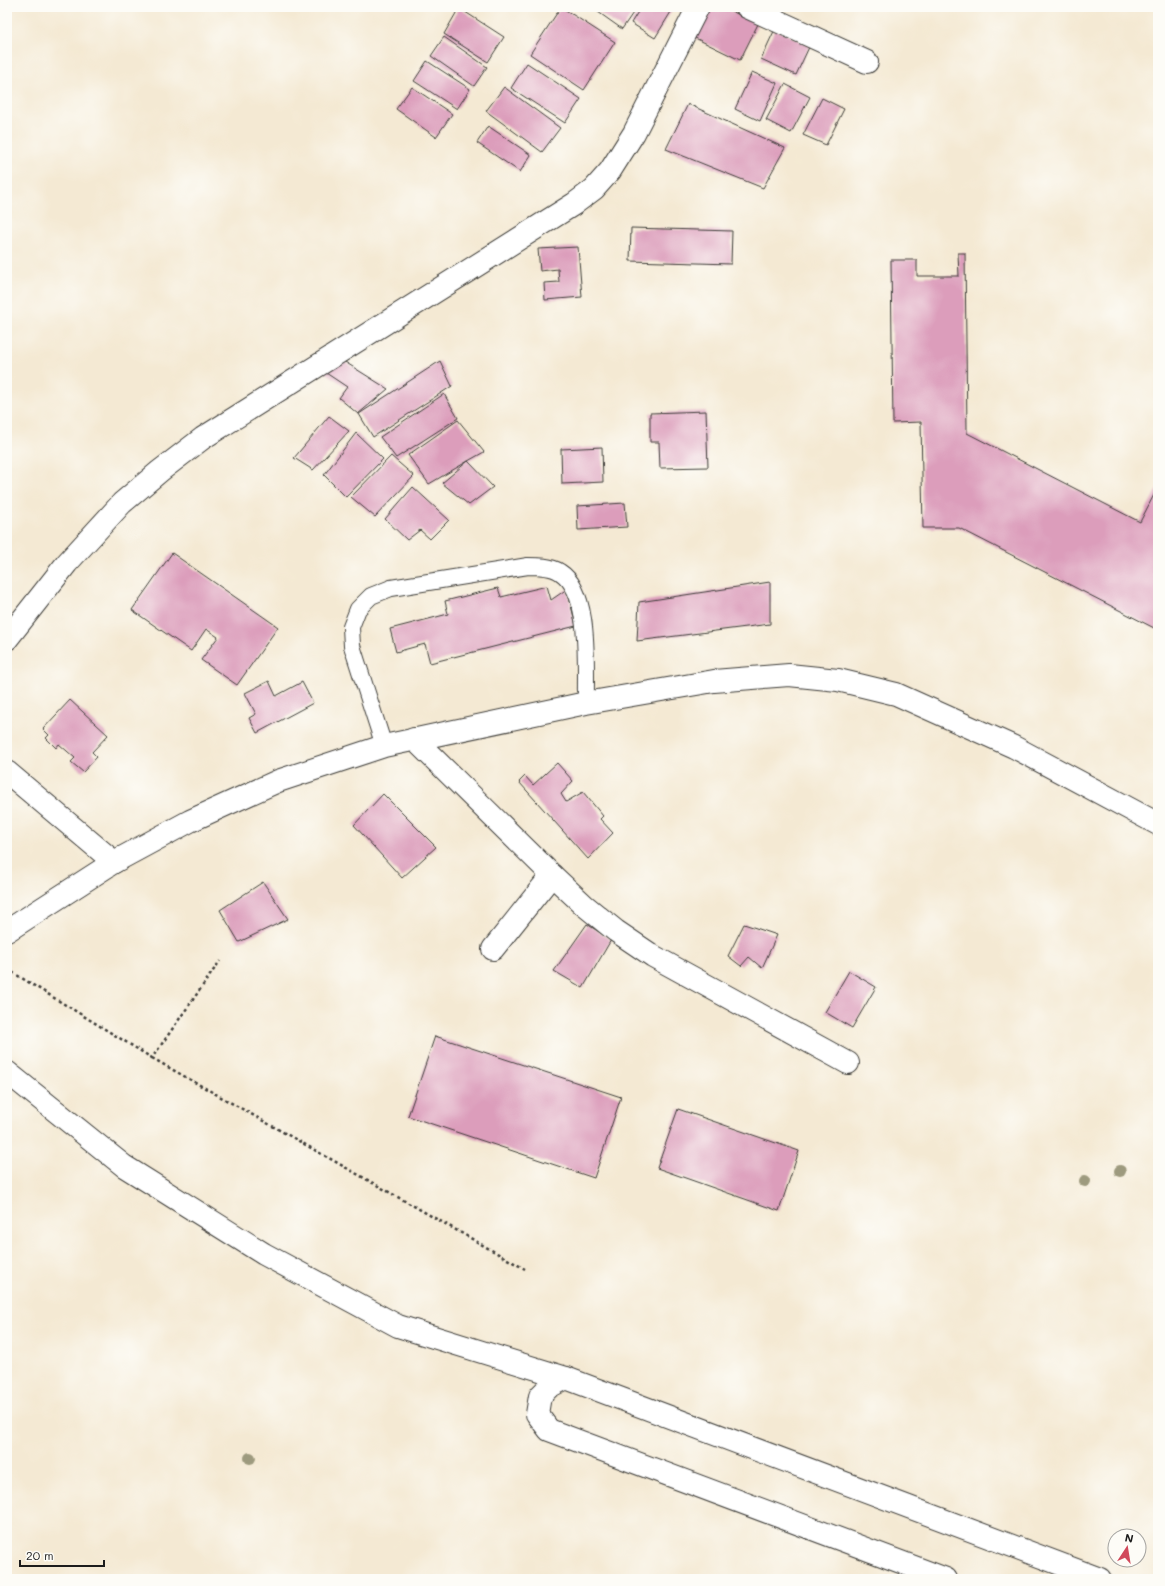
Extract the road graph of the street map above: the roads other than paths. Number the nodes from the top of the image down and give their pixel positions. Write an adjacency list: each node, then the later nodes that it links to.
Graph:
1 (698, 7): 4 (street)
2 (747, 7): 3 (street)
3 (867, 62)
4 (7, 639)
5 (586, 703): 6 (street); 7 (lane); 9 (street)
6 (414, 739): 7 (street); 11 (street)
7 (384, 746): 10 (street)
8 (7, 772): 10 (street)
9 (1158, 824)
10 (114, 862): 12 (street)
11 (552, 875): 13 (street); 14 (street)
12 (7, 931)
13 (493, 949)
14 (848, 1063)
15 (7, 1072): 16 (street)
16 (566, 1378): 17 (street); 18 (street)
17 (946, 1579)
18 (1100, 1579)

